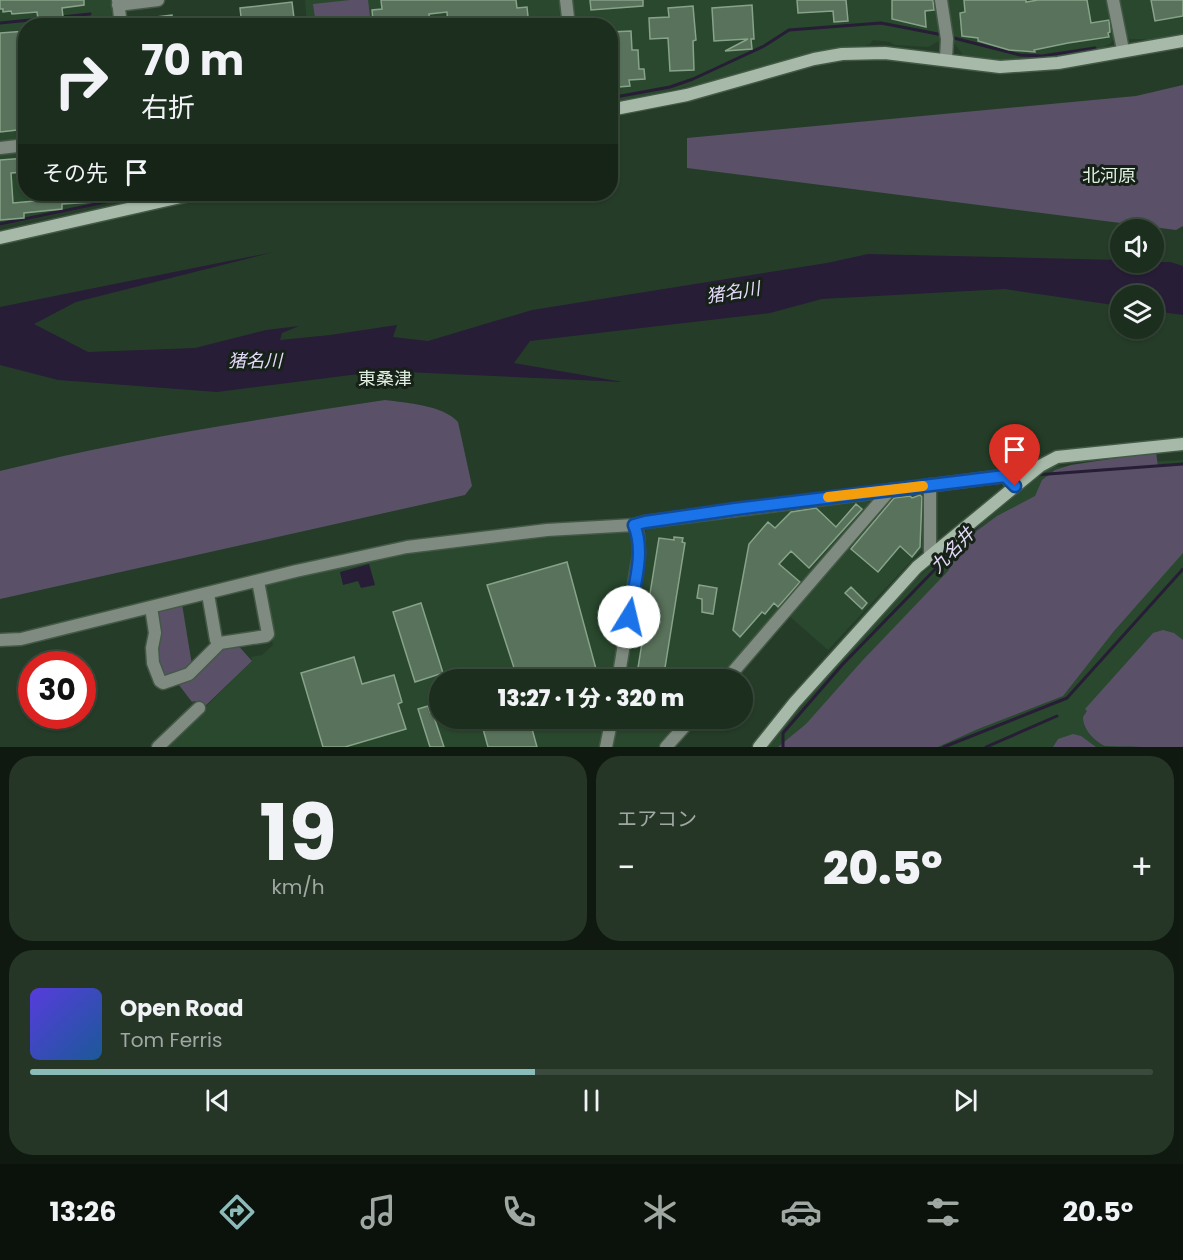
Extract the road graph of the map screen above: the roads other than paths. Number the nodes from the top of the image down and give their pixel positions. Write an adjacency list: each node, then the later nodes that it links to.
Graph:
1 (158, 0): 5 (street)
2 (566, 0): 7 (street)
3 (941, 0): 10 (street)
4 (1113, 0): 9 (street)
5 (118, 2): 6 (street)
6 (120, 18)
7 (567, 18)
8 (1183, 41): 9 (street)
9 (1123, 50): 10 (street)
10 (946, 59): 11 (street)
11 (618, 108)
12 (18, 146): 13 (street)
13 (0, 148)
14 (135, 201): 15 (street)
15 (0, 238)
16 (1183, 444): 18 (street)
17 (930, 485): 18 (street); 19 (street); 21 (street)
18 (1015, 486): 21 (street)
19 (890, 490): 20 (street); 28 (street)
20 (634, 525): 22 (street); 27 (street)
21 (930, 557): 35 (street)
22 (258, 581): 23 (street); 26 (street)
23 (208, 594): 24 (street); 26 (street)
24 (151, 607): 25 (street); 26 (street)
25 (2, 642)
26 (219, 643)
27 (620, 669)
28 (735, 669)
29 (199, 708): 32 (street)
30 (610, 729): 33 (street)
31 (682, 729): 34 (street)
32 (158, 747)
33 (606, 747)
34 (666, 747)
35 (759, 747)

